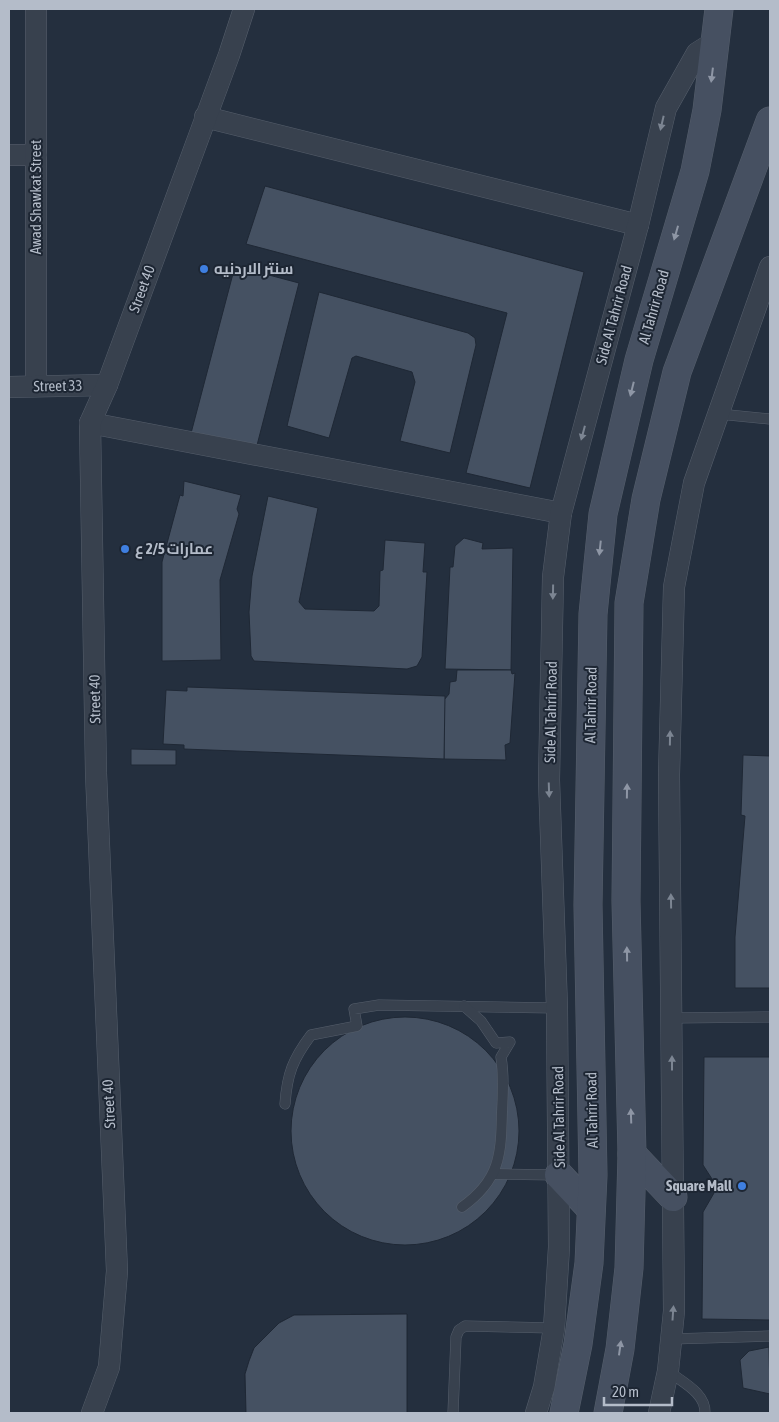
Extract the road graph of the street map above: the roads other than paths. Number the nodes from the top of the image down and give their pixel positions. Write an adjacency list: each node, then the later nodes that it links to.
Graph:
1 (36, 9): 8 (street, Awad Shawkat Street)
2 (244, 9): 5 (street, Street 40)
3 (719, 9): 4 (street, Al Tahrir Road)
4 (716, 41): 9 (street, Side Al Tahrir Road, one-way to 9); 20 (street, Al Tahrir Road, one-way to 20)
5 (205, 117): 9 (street); 12 (street, Street 40)
6 (770, 124): 19 (street, one-way to 6)
7 (9, 155): 8 (street)
8 (36, 155): 13 (street, Awad Shawkat Street)
9 (638, 225): 18 (street, Side Al Tahrir Road, one-way to 18)
10 (770, 267): 11 (street)
11 (765, 297): 15 (street)
12 (107, 385): 13 (street, Street 33); 17 (street, Street 40)
13 (36, 386): 14 (street, Street 33)
14 (9, 387)
15 (719, 414): 16 (lane); 26 (street, one-way to 15)
16 (770, 419)
17 (90, 423): 18 (street); 38 (street, Street 40)
18 (561, 514): 24 (street, Side Al Tahrir Road, one-way to 24)
19 (626, 901): 20 (street); 21 (street, one-way to 19)
20 (588, 905): 22 (street, Al Tahrir Road)
21 (628, 996): 22 (street); 28 (street, one-way to 21)
22 (591, 1002): 33 (street, Al Tahrir Road)
23 (464, 1006): 24 (lane); 27 (lane); 29 (lane)
24 (557, 1008): 30 (street, Side Al Tahrir Road)
25 (770, 1017): 26 (lane)
26 (672, 1018): 31 (street, one-way to 26)
27 (284, 1104)
28 (632, 1154): 31 (street); 42 (street, one-way to 28)
29 (494, 1174): 30 (lane); 32 (lane)
30 (559, 1175): 33 (street); 34 (street, Side Al Tahrir Road)
31 (673, 1197): 36 (street, one-way to 31)
32 (462, 1207)
33 (592, 1208): 41 (street, Al Tahrir Road)
34 (554, 1328): 39 (lane); 40 (street, Side Al Tahrir Road)
35 (770, 1336): 36 (lane)
36 (671, 1339): 37 (street)
37 (668, 1371): 43 (street); 44 (lane)
38 (92, 1413)
39 (453, 1413)
40 (536, 1413)
41 (564, 1413)
42 (608, 1413)
43 (659, 1413)
44 (705, 1413)

